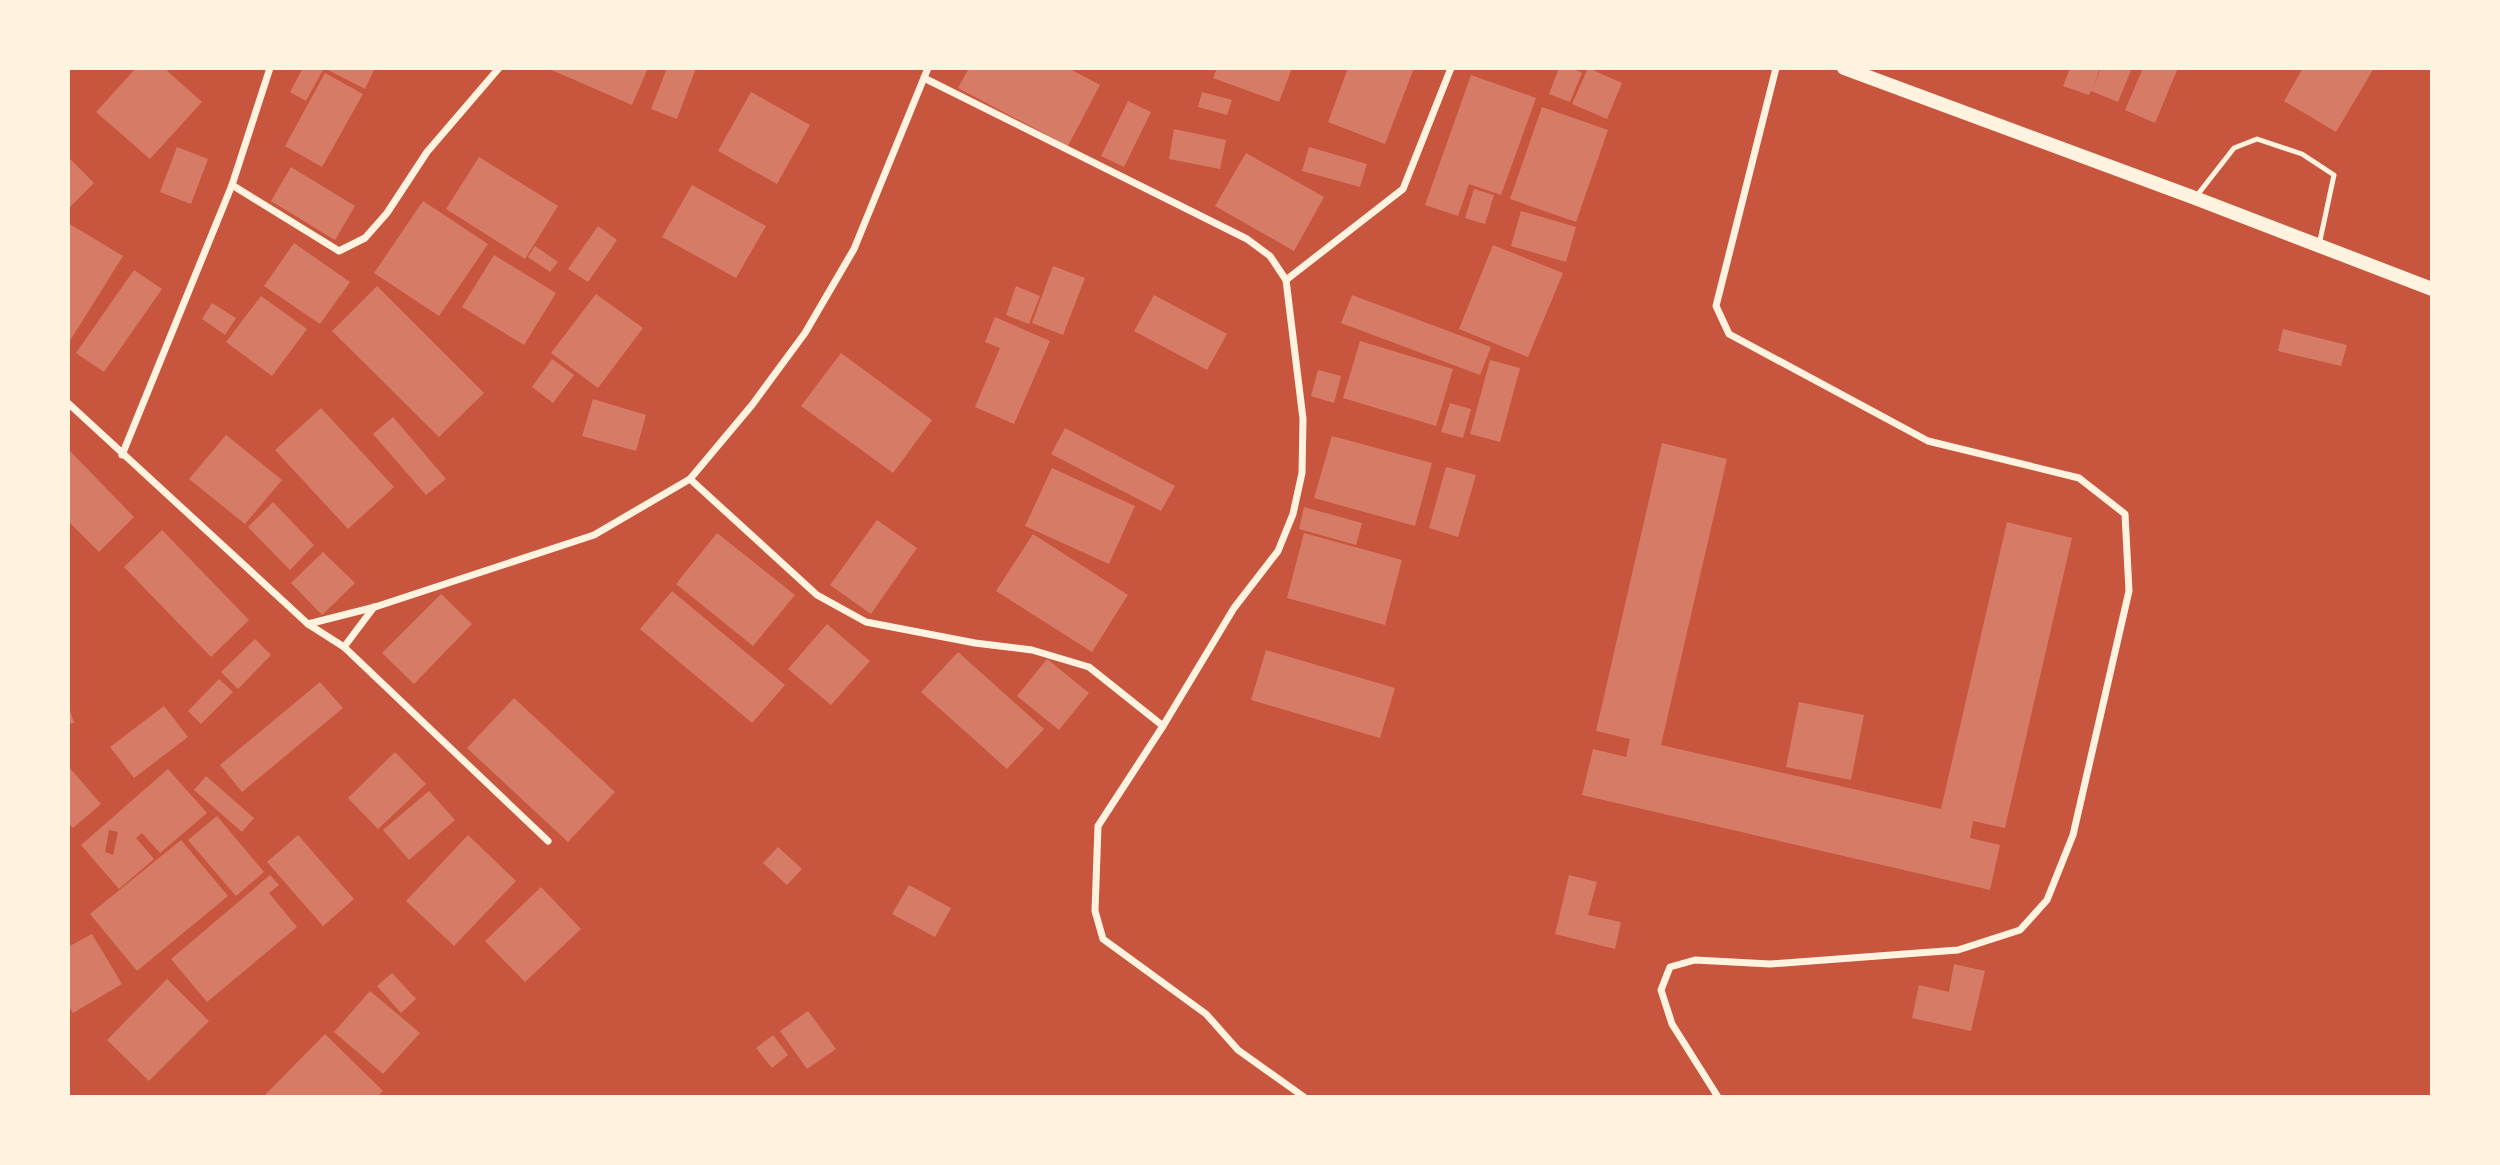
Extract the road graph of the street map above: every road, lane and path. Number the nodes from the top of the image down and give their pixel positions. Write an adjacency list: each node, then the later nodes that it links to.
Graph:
1 (270, 68): 8 (street)
2 (499, 68): 8 (street)
3 (928, 68): 7 (street)
4 (1451, 68): 11 (street)
5 (1776, 68): 22 (street)
6 (1844, 68): 9 (main road)
7 (924, 78): 11 (street); 15 (street)
8 (232, 186): 14 (street)
9 (2195, 198): 10 (main road); 10 (lane)
10 (2319, 245): 12 (main road)
11 (1286, 280): 19 (street)
12 (2432, 289)
13 (68, 403): 14 (street)
14 (121, 455): 17 (street)
15 (690, 479): 16 (street); 19 (street)
16 (375, 607): 17 (street); 18 (street)
17 (308, 624): 18 (street)
18 (344, 647): 20 (street)
19 (1163, 726): 21 (street)
20 (548, 841)
21 (1304, 1097)
22 (1718, 1097)

